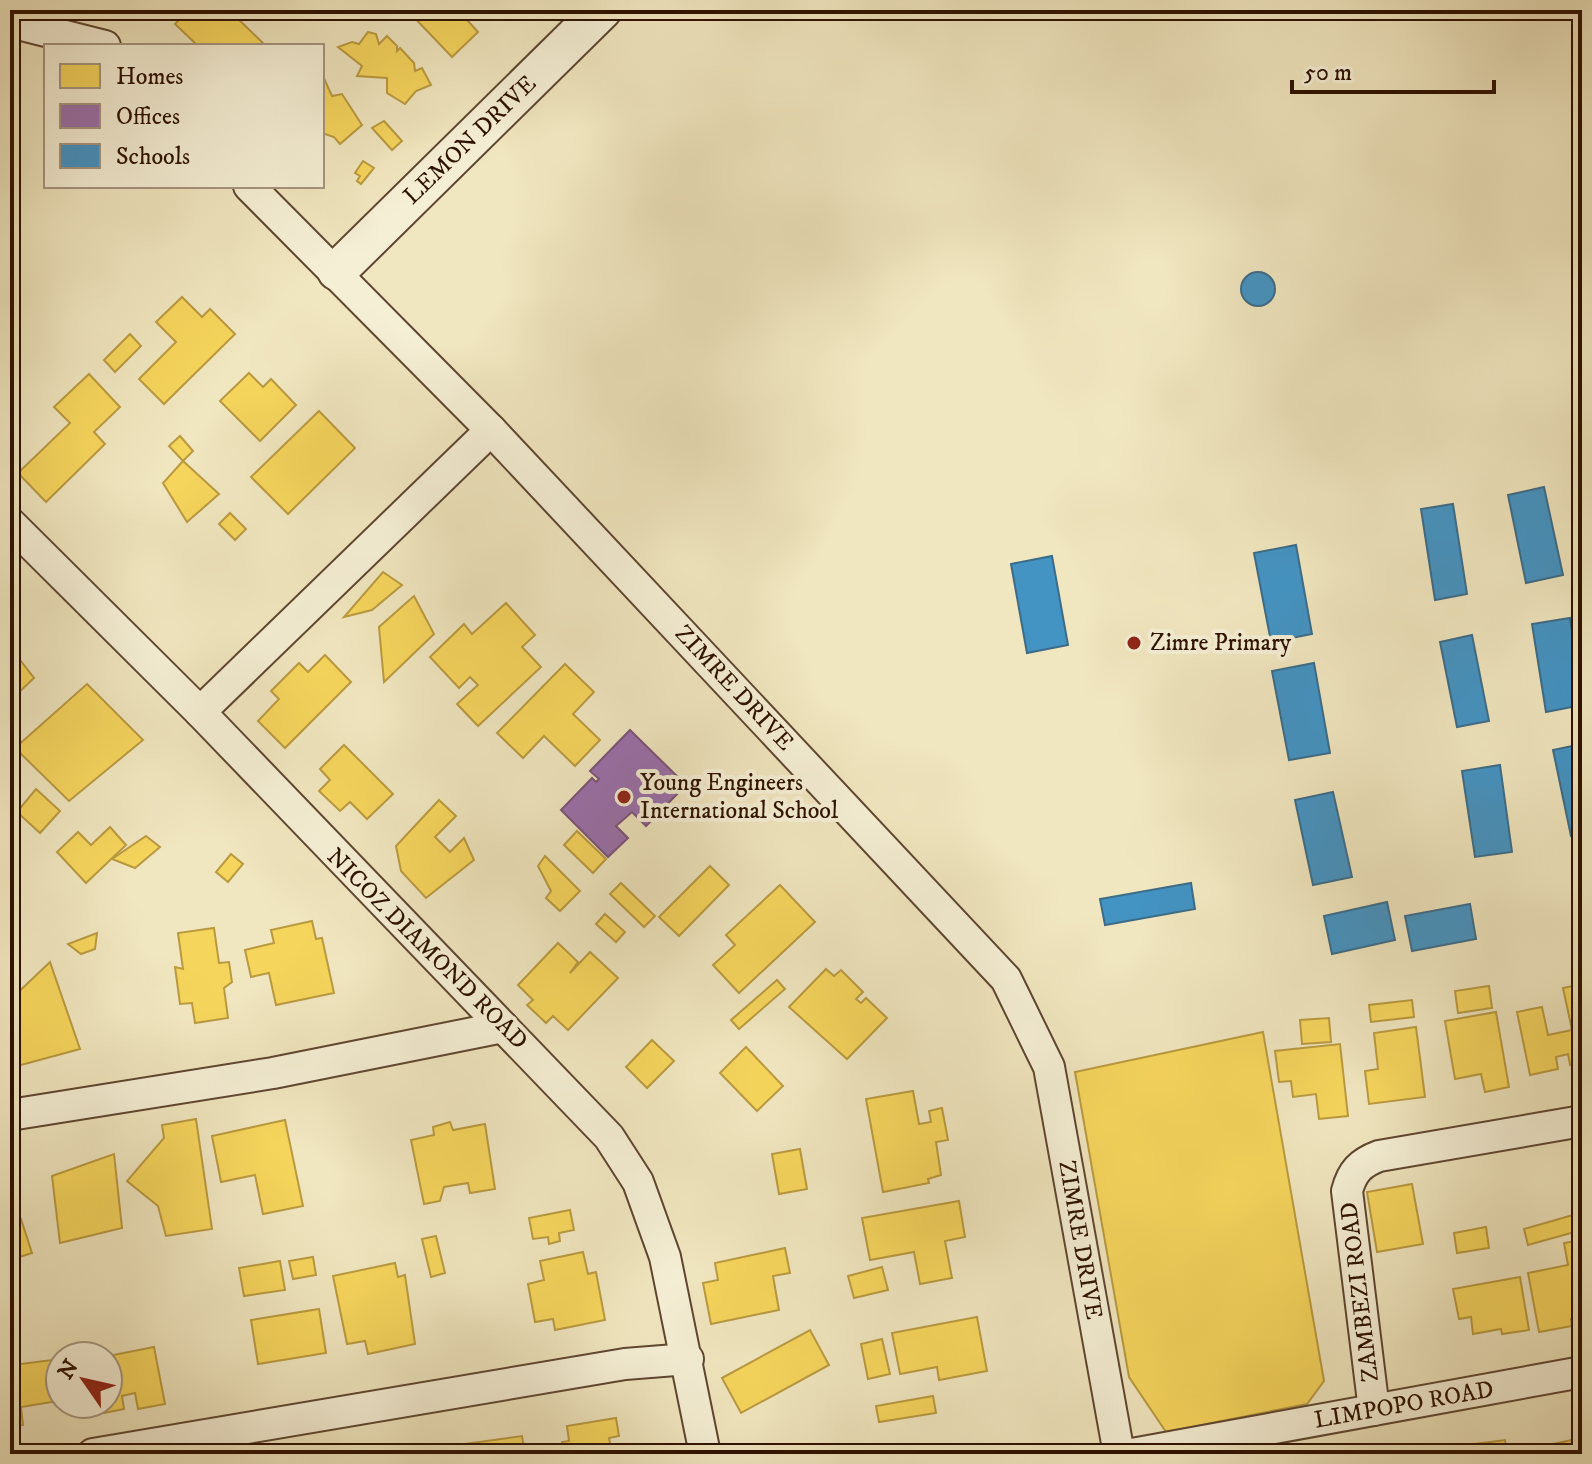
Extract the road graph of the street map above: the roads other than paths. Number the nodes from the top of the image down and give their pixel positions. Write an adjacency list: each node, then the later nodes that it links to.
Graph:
1 (602, 10): 5 (street, LEMON DRIVE)
2 (10, 22): 3 (street)
3 (97, 44)
4 (251, 188): 5 (street, ZIMRE DRIVE)
5 (337, 271): 6 (street, ZIMRE DRIVE)
6 (491, 430): 8 (street); 17 (street, ZIMRE DRIVE)
7 (10, 523): 8 (street, NICOZ DIAMOND ROAD)
8 (200, 712): 9 (street, NICOZ DIAMOND ROAD)
9 (503, 1027): 10 (street); 12 (street, NICOZ DIAMOND ROAD)
10 (10, 1115)
11 (1582, 1121): 14 (street, ZAMBEZI ROAD)
12 (688, 1359): 15 (street); 16 (street, NICOZ DIAMOND ROAD)
13 (1582, 1372): 14 (street, LIMPOPO ROAD)
14 (1374, 1410): 18 (street, LIMPOPO ROAD)
15 (93, 1454)
16 (705, 1454)
17 (1119, 1454)
18 (1132, 1454)

